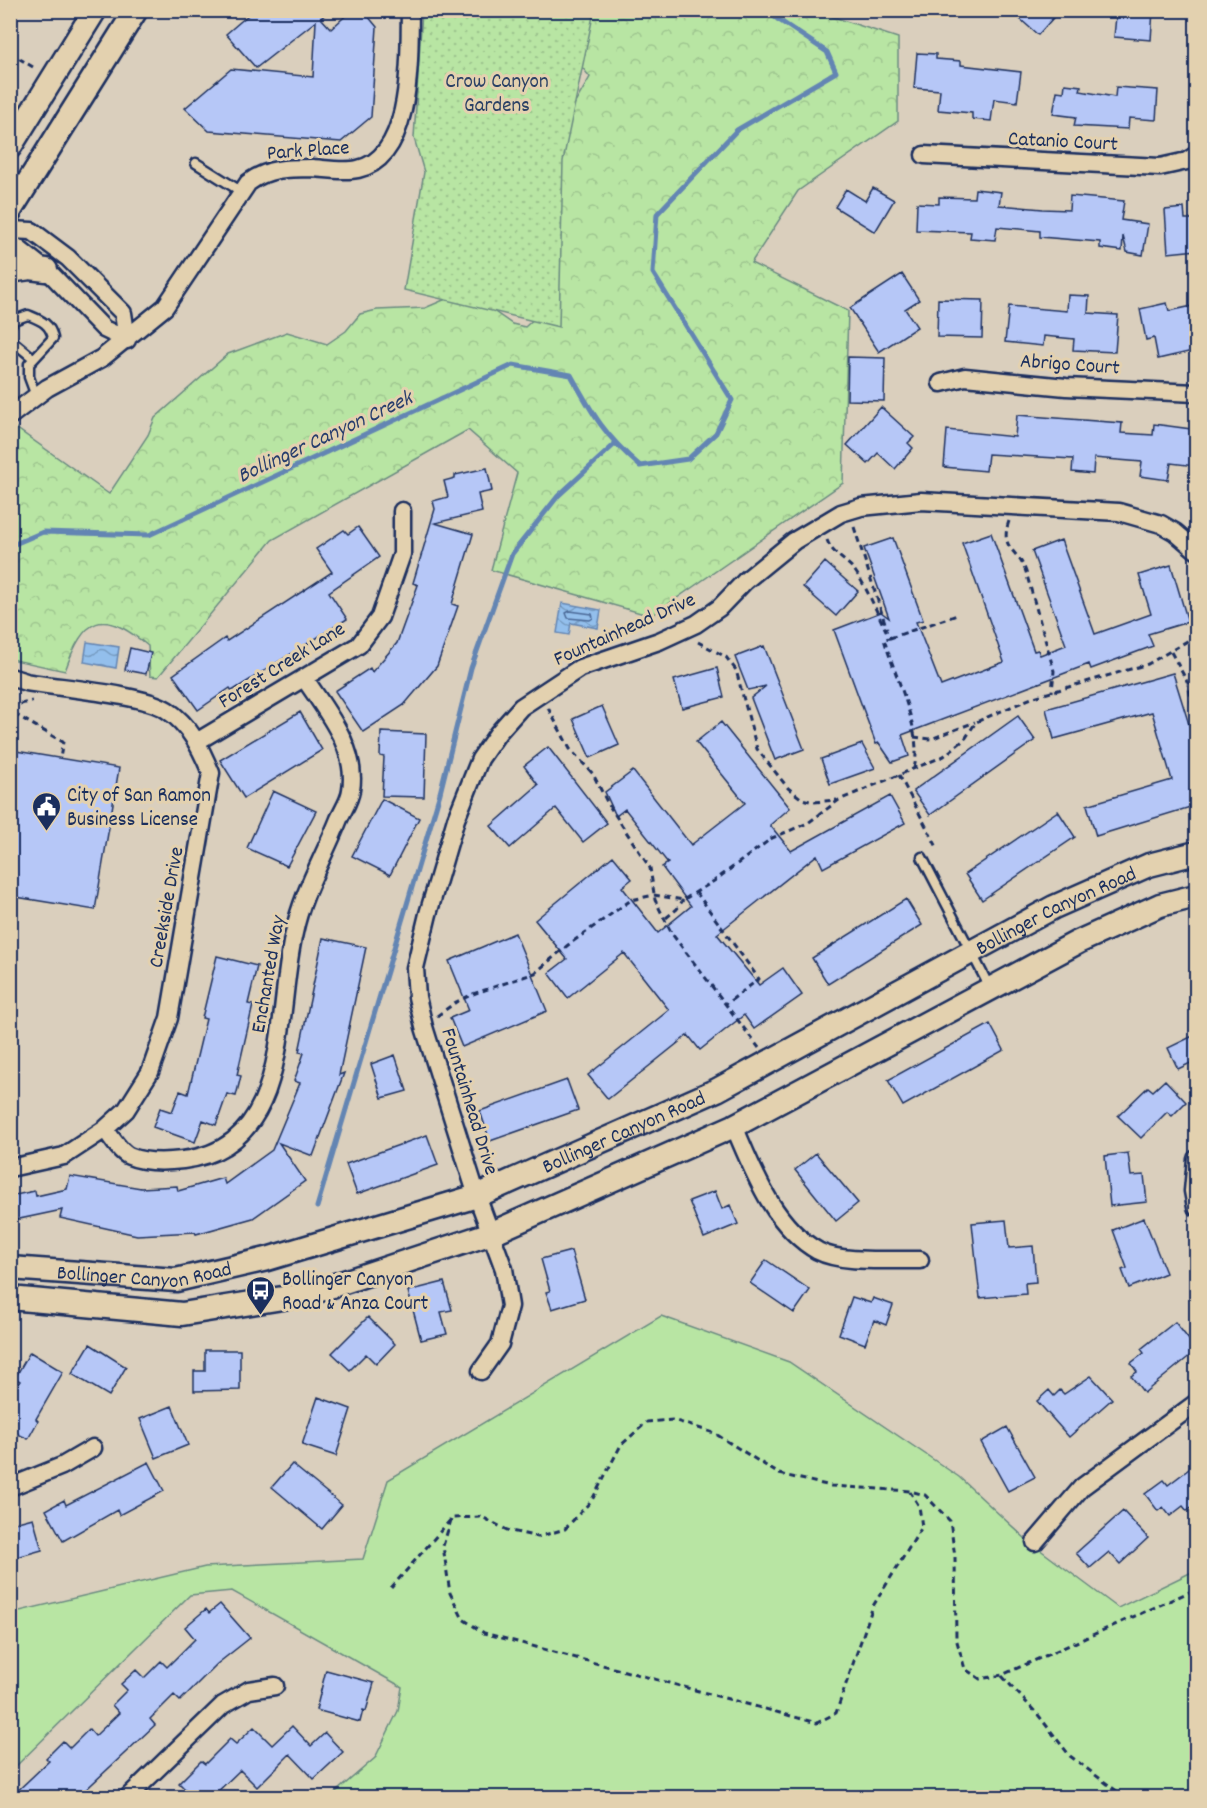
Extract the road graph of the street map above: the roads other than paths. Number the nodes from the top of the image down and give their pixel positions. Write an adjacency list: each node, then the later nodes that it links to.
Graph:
1 (94, 10): 4 (main road)
2 (136, 10): 9 (main road)
3 (410, 10): 8 (street, Park Place)
4 (12, 143)
5 (924, 155): 6 (street, Catanio Court)
6 (1197, 155)
7 (196, 164): 8 (lane)
8 (242, 192): 16 (street, Park Place)
9 (10, 211)
10 (10, 230): 16 (street)
11 (10, 242): 12 (street)
12 (46, 270): 13 (main road); 16 (street)
13 (10, 271)
14 (10, 326): 17 (lane)
15 (10, 339): 17 (lane)
16 (127, 340): 20 (street)
17 (33, 358): 20 (lane)
18 (941, 383): 19 (street, Abrigo Court)
19 (1197, 393)
20 (36, 396): 21 (street)
21 (10, 416)
22 (402, 511): 25 (street, Forest Creek Lane)
23 (1197, 550): 36 (street, Fountainhead Drive)
24 (10, 677): 26 (street, Creekside Drive)
25 (305, 679): 26 (street, Forest Creek Lane); 33 (street, Enchanted Way)
26 (198, 741): 33 (street, Creekside Drive)
27 (1197, 853): 30 (main road, Bollinger Canyon Road)
28 (921, 857): 30 (lane)
29 (1197, 896): 31 (main road, Bollinger Canyon Road)
30 (972, 954): 31 (lane); 36 (main road, Bollinger Canyon Road)
31 (990, 988): 32 (main road, Bollinger Canyon Road)
32 (734, 1126): 38 (main road, Bollinger Canyon Road); 39 (street)
33 (105, 1130): 35 (street, Creekside Drive)
34 (1197, 1159): 37 (street)
35 (10, 1168)
36 (477, 1196): 38 (street, Fountainhead Drive); 40 (main road, Bollinger Canyon Road)
37 (1197, 1207)
38 (492, 1233): 41 (main road, Bollinger Canyon Road); 42 (street, Fountainhead Drive)
39 (920, 1260)
40 (10, 1268)
41 (10, 1298)
42 (481, 1371)
43 (1197, 1403): 46 (street)
44 (93, 1448): 45 (street)
45 (10, 1487)
46 (1035, 1542)
47 (275, 1686): 48 (street)
48 (126, 1797)

